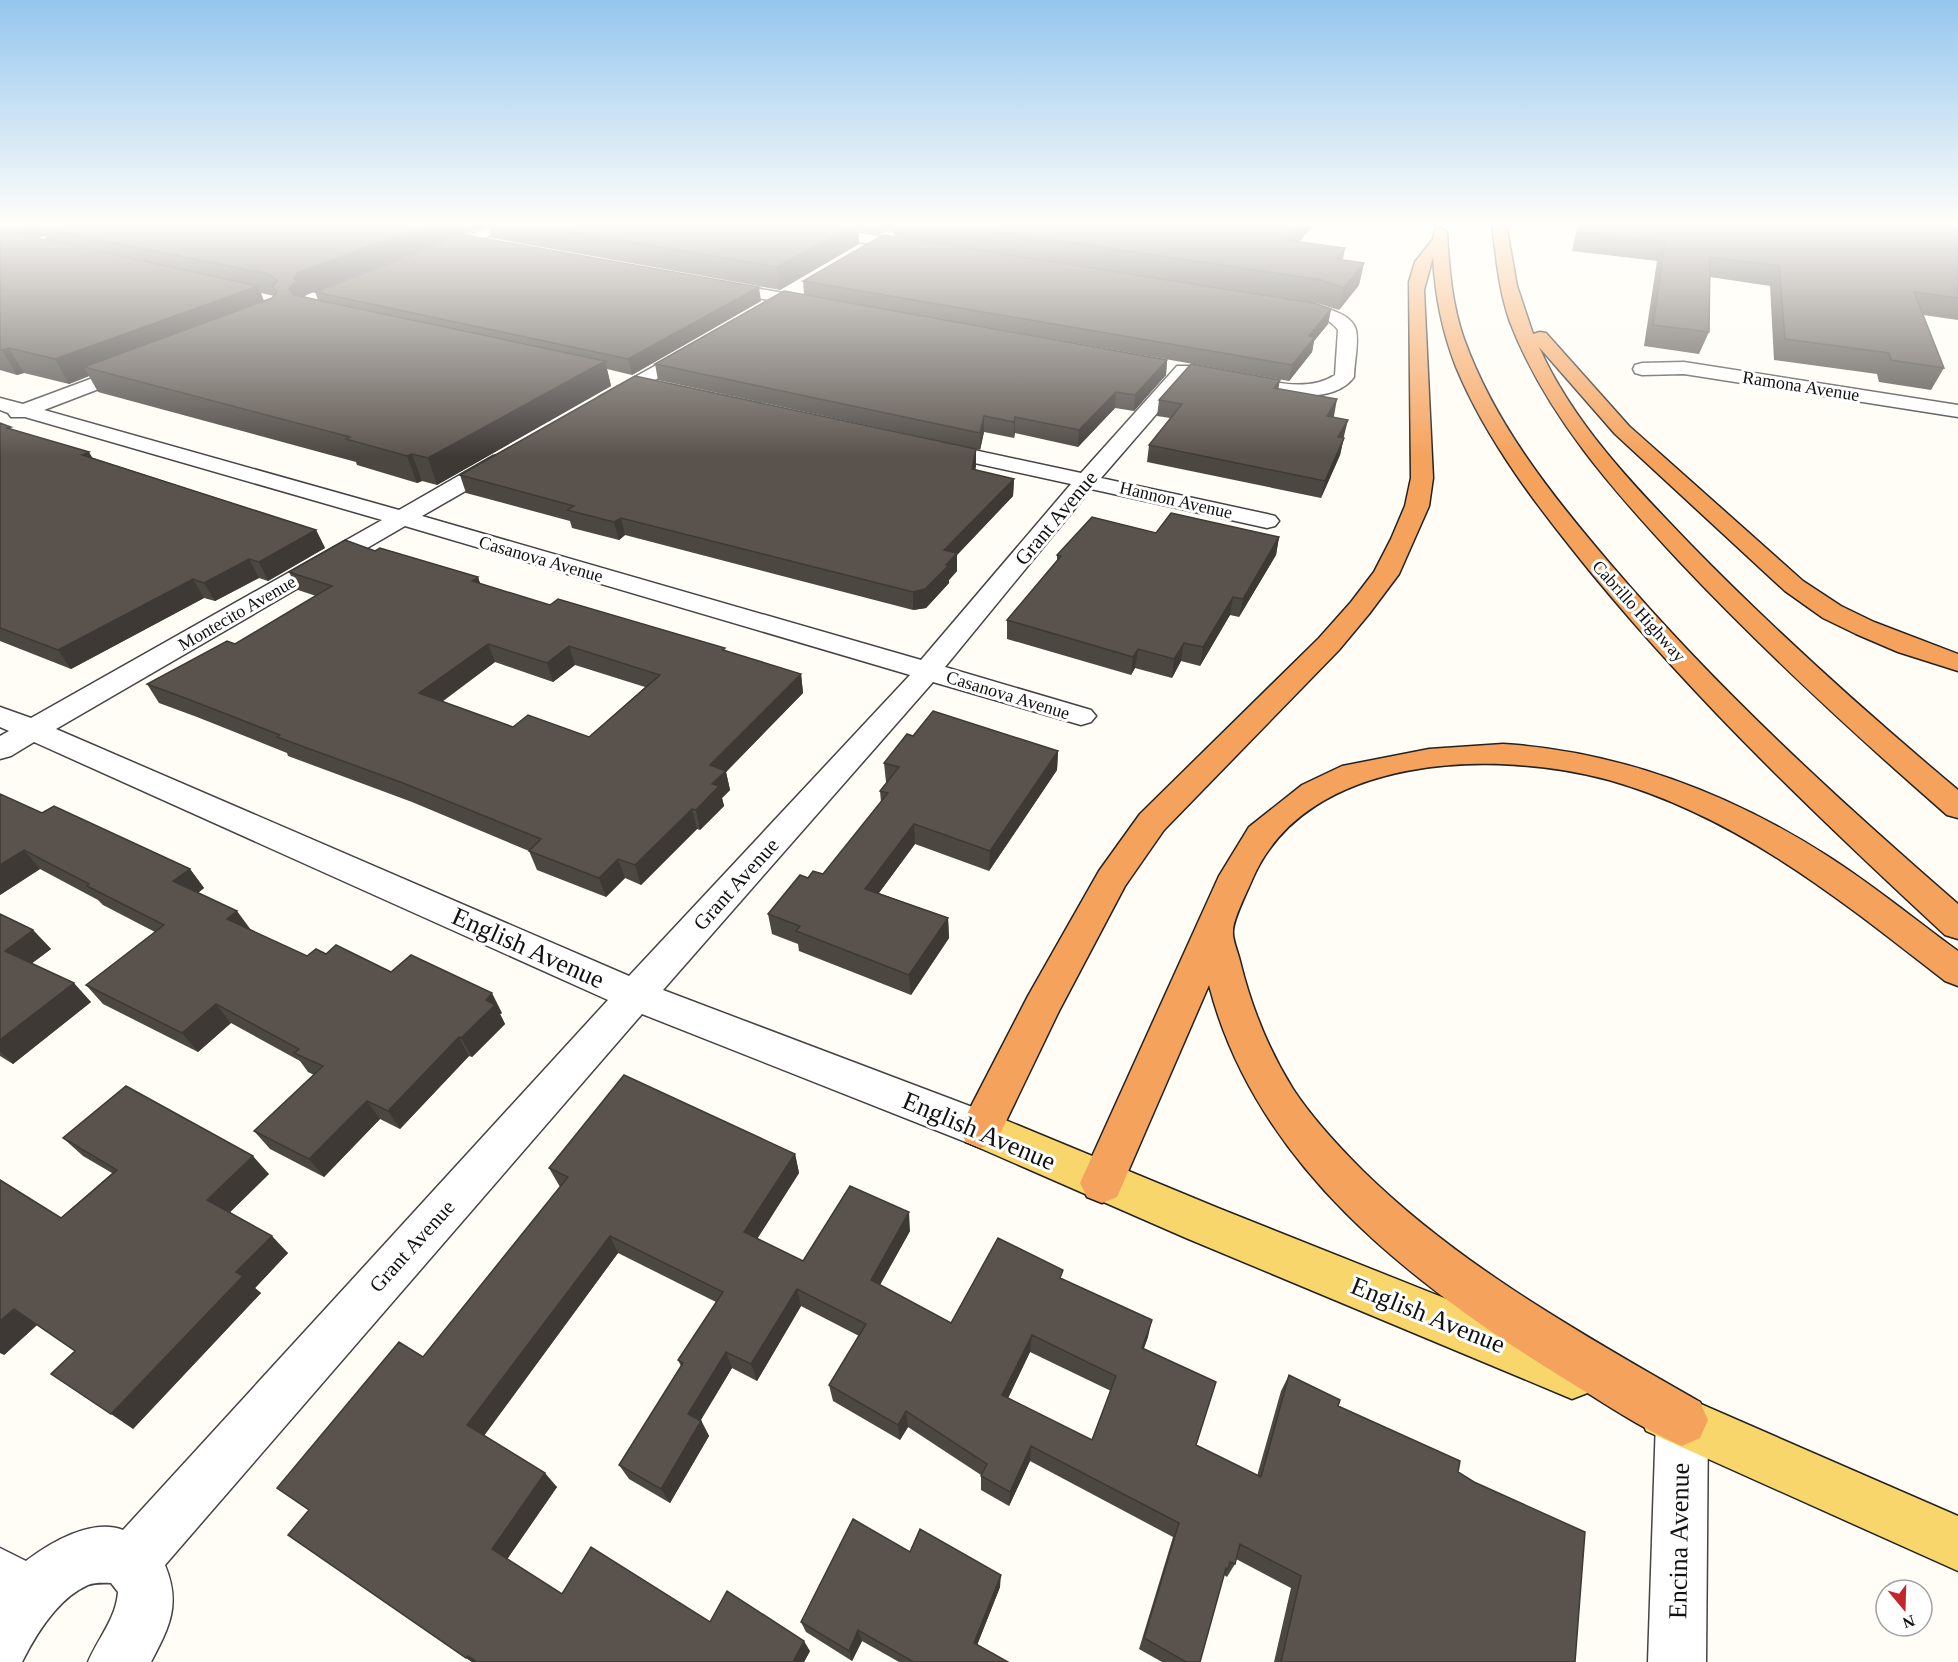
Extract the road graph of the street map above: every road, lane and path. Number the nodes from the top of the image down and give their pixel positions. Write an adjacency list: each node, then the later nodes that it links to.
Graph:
1 (777, 302): 9 (street)
2 (802, 302): 8 (street)
3 (1416, 302): 38 (highway)
4 (1445, 302): 34 (highway, Cabrillo Highway)
5 (1513, 302): 27 (highway)
6 (1513, 302): 33 (highway)
7 (1275, 303): 14 (street)
8 (830, 307)
9 (754, 315)
10 (715, 338): 16 (street)
11 (154, 361): 18 (street)
12 (1160, 366): 14 (street)
13 (1642, 369): 19 (street, Ramona Avenue)
14 (1202, 374): 24 (street, Grant Avenue)
15 (614, 378): 16 (street)
16 (637, 383): 17 (street); 20 (street)
17 (660, 388)
18 (11, 407): 21 (street); 25 (street, Casanova Avenue)
19 (1958, 411)
20 (586, 412)
21 (0, 420)
22 (914, 443): 24 (street, Hannon Avenue)
23 (525, 448): 25 (street, Montecito Avenue)
24 (1087, 480): 26 (street, Hannon Avenue); 28 (street, Grant Avenue)
25 (402, 518): 28 (street, Casanova Avenue); 31 (street, Montecito Avenue)
26 (1267, 521)
27 (1958, 663)
28 (927, 670): 30 (street, Casanova Avenue); 37 (street, Grant Avenue)
29 (0, 716): 31 (street, English Avenue)
30 (1081, 716)
31 (34, 730): 32 (street, Montecito Avenue); 37 (street, English Avenue)
32 (0, 749)
33 (1958, 807)
34 (1958, 925)
35 (1215, 931): 36 (highway); 39 (highway); 40 (highway)
36 (1958, 971)
37 (634, 995): 38 (street, English Avenue); 42 (street, Grant Avenue)
38 (981, 1129): 39 (main road, English Avenue)
39 (1102, 1183): 40 (main road, English Avenue)
40 (1682, 1420): 41 (main road, English Avenue); 46 (street, Encina Avenue)
41 (1958, 1544)
42 (131, 1562): 43 (street); 45 (street)
43 (14, 1587): 44 (street)
44 (0, 1644)
45 (117, 1662)
46 (1677, 1662)

